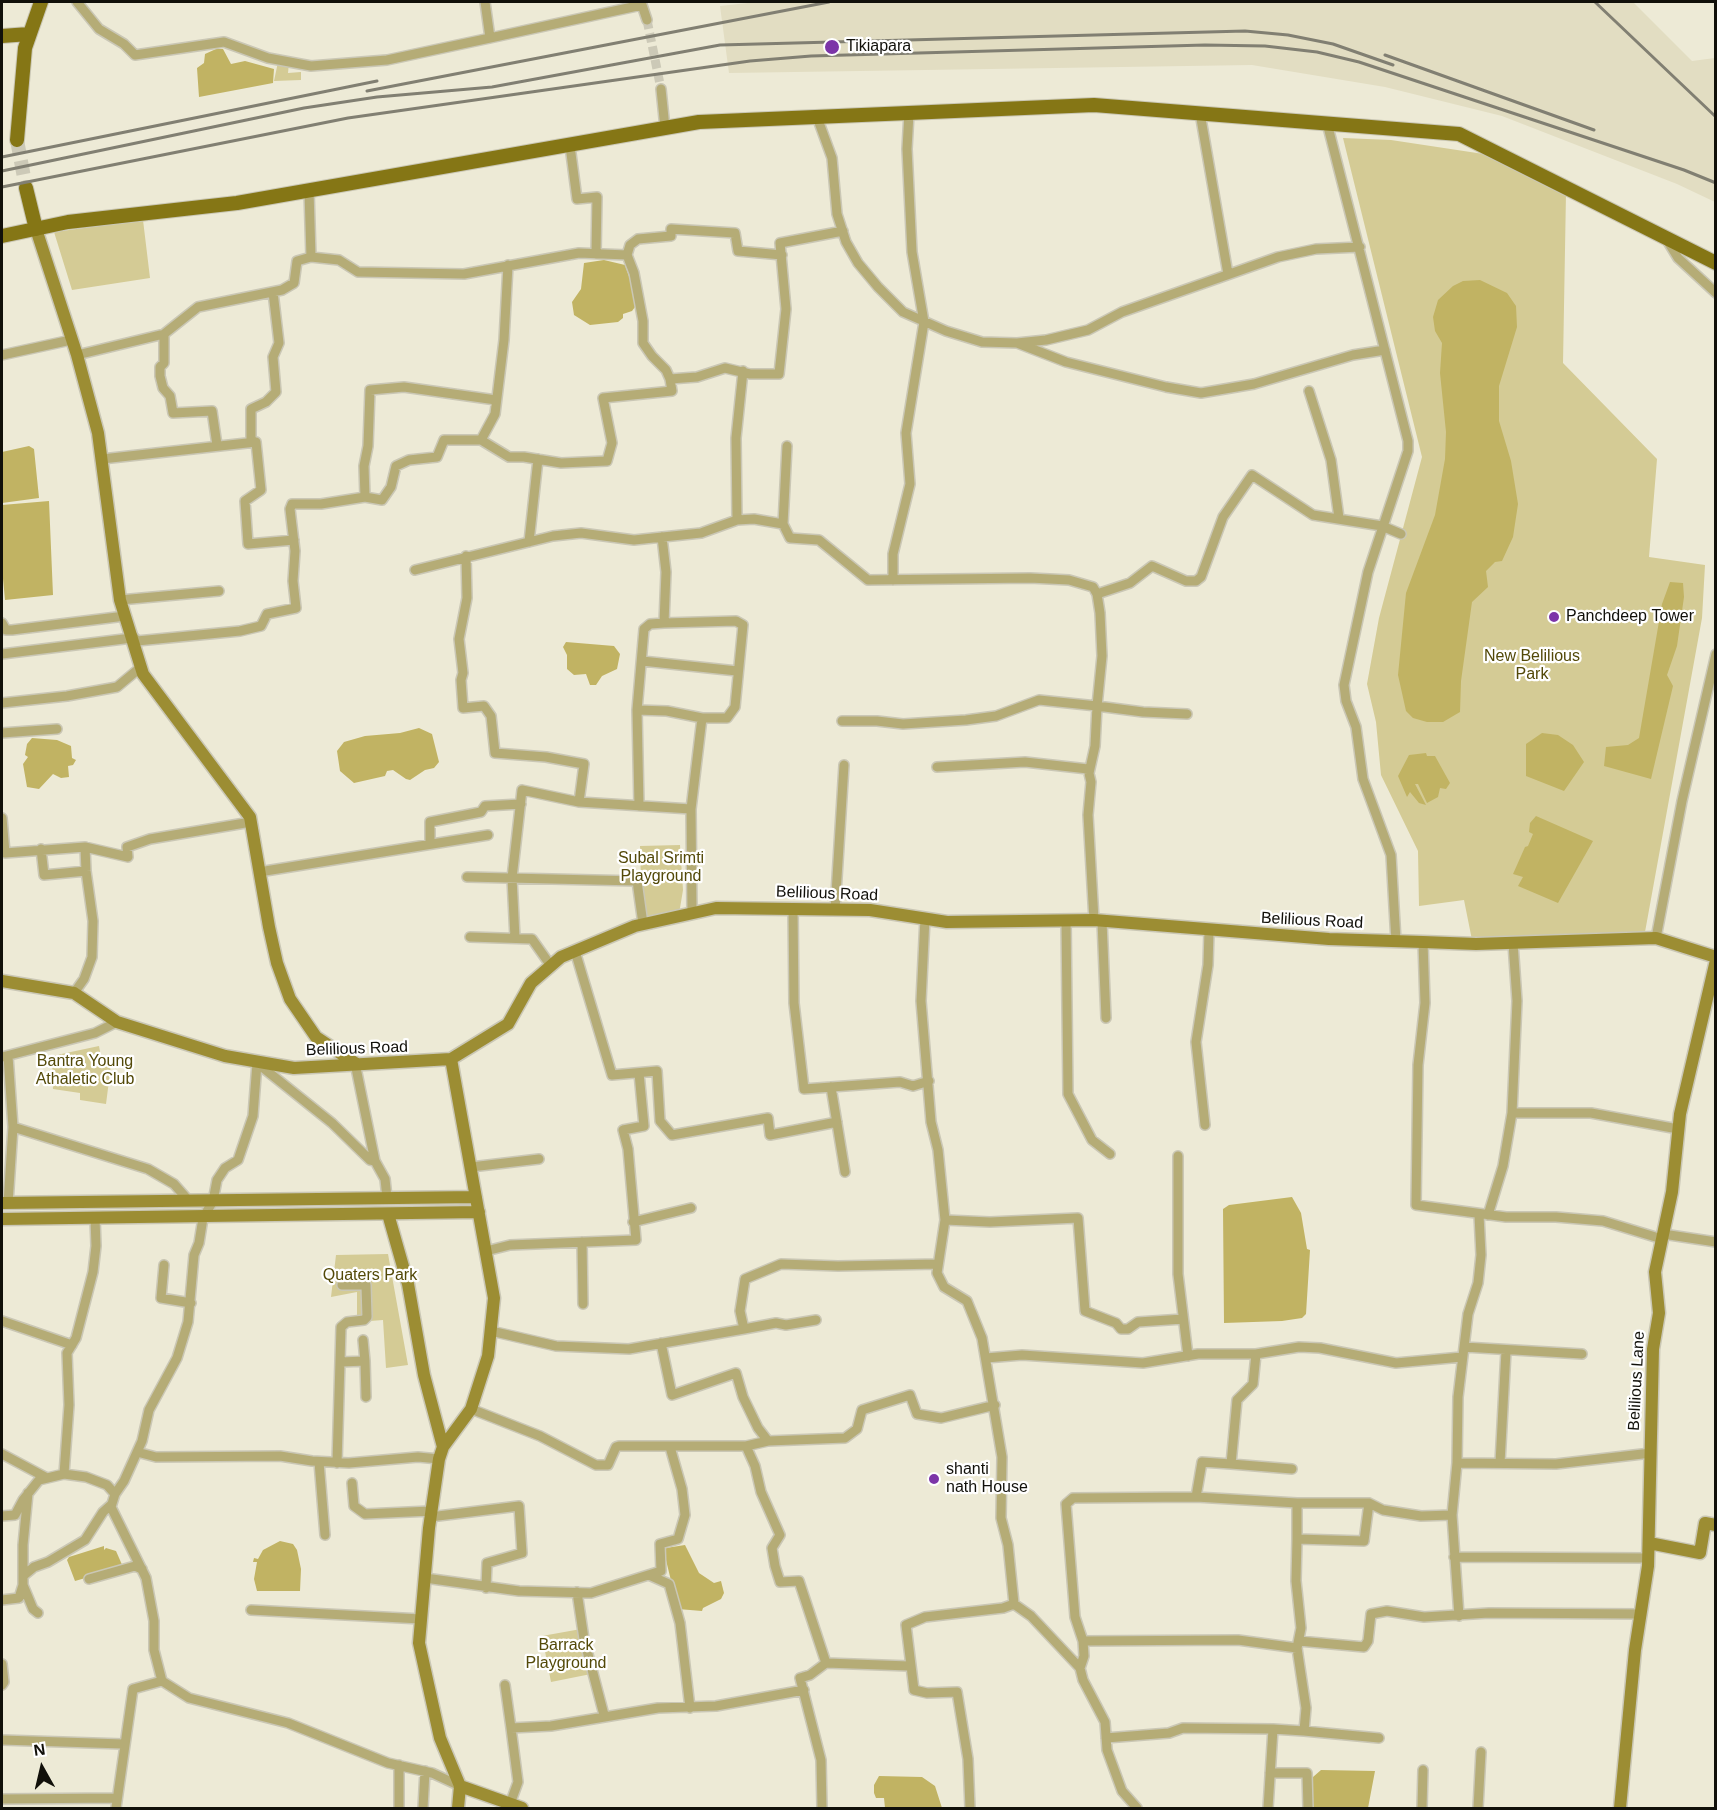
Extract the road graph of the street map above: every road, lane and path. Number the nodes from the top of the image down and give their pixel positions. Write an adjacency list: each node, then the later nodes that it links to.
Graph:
1 (41, 2): 6 (main road)
2 (76, 2): 8 (street)
3 (484, 2): 8 (street)
4 (642, 3): 5 (street); 8 (street)
5 (647, 20)
6 (29, 34): 7 (main road); 15 (main road)
7 (2, 36)
8 (490, 38)
9 (661, 89): 14 (street)
10 (909, 113): 11 (main road); 12 (main road); 34 (street)
11 (1200, 113): 13 (main road); 31 (street)
12 (817, 117): 14 (main road); 20 (street)
13 (1327, 123): 22 (main road); 24 (street)
14 (665, 128): 16 (main road)
15 (17, 140)
16 (570, 146): 18 (main road); 25 (street)
17 (26, 188): 19 (main road)
18 (309, 190): 19 (main road); 28 (street)
19 (31, 231): 21 (main road); 23 (main road); 36 (main road)
20 (843, 231): 27 (street); 34 (street)
21 (2, 236)
22 (1664, 236): 29 (main road); 33 (street)
23 (2, 246)
24 (1360, 247): 31 (street); 38 (street)
25 (596, 254): 26 (street); 30 (street)
26 (627, 255): 27 (street); 42 (street)
27 (782, 255): 41 (street)
28 (311, 257): 30 (street); 32 (street)
29 (1716, 263)
30 (508, 265): 44 (street)
31 (1228, 274): 37 (street)
32 (273, 292): 35 (street); 46 (street)
33 (1716, 293)
34 (924, 322): 37 (street); 62 (street)
35 (164, 334): 40 (street); 47 (street)
36 (71, 339): 39 (street); 40 (main road)
37 (1017, 344): 38 (street)
38 (1386, 350): 55 (street)
39 (2, 355)
40 (77, 355): 49 (main road)
41 (743, 371): 42 (street); 53 (street)
42 (670, 379): 50 (street)
43 (1309, 392): 52 (street)
44 (496, 400): 45 (street); 51 (street)
45 (481, 440): 50 (street); 51 (street)
46 (251, 442): 47 (street); 58 (street)
47 (217, 445): 49 (street)
48 (787, 446): 54 (street)
49 (102, 459): 65 (main road)
50 (538, 459): 59 (street)
51 (365, 497): 58 (street)
52 (1339, 518): 55 (street); 64 (street)
53 (737, 520): 54 (street); 57 (street)
54 (783, 524): 62 (street)
55 (1382, 526): 56 (street); 111 (street)
56 (1401, 534)
57 (662, 537): 59 (street); 68 (street)
58 (294, 540): 69 (street)
59 (529, 542): 60 (street)
60 (466, 556): 61 (street); 86 (street)
61 (415, 570)
62 (893, 580): 64 (street)
63 (219, 591): 65 (street)
64 (1097, 594): 76 (street)
65 (120, 600): 66 (main road)
66 (125, 616): 67 (street); 69 (main road)
67 (2, 623)
68 (664, 623): 72 (street); 74 (street)
69 (131, 636): 70 (street); 73 (main road)
70 (2, 654)
71 (1715, 656): 110 (street)
72 (642, 661): 74 (street); 77 (street)
73 (141, 667): 75 (street); 91 (main road)
74 (737, 671): 79 (street)
75 (2, 703)
76 (1096, 706): 78 (street); 80 (street); 85 (street)
77 (637, 710): 79 (street); 88 (street)
78 (1187, 714)
79 (702, 718): 89 (street)
80 (842, 721)
81 (57, 729): 82 (street)
82 (2, 733)
83 (844, 765): 101 (street)
84 (937, 767): 85 (street)
85 (1089, 773): 104 (street)
86 (579, 802): 87 (street); 88 (street)
87 (521, 804): 93 (street); 99 (street)
88 (639, 806): 89 (street)
89 (691, 809): 102 (street)
90 (2, 818): 95 (street)
91 (251, 822): 94 (street); 97 (main road)
92 (488, 835): 93 (street)
93 (430, 844): 97 (street)
94 (85, 847): 95 (street); 96 (street)
95 (41, 849): 96 (street)
96 (86, 871): 118 (street)
97 (260, 872): 124 (main road)
98 (467, 877): 99 (street)
99 (512, 878): 106 (street); 109 (street)
100 (793, 909): 101 (main road, Belilious Road); 102 (main road, Belilious Road); 127 (street)
101 (835, 910): 103 (main road, Belilious Road)
102 (692, 914): 106 (main road, Belilious Road)
103 (925, 918): 105 (main road, Belilious Road); 126 (street)
104 (1098, 920): 105 (main road, Belilious Road); 107 (main road, Belilious Road); 119 (street)
105 (1066, 921): 133 (street)
106 (643, 924): 114 (main road, Belilious Road)
107 (1209, 931): 111 (main road, Belilious Road); 130 (street)
108 (470, 937): 109 (street)
109 (515, 938): 116 (street)
110 (1656, 938): 113 (main road, Belilious Road); 115 (main road, Belilious Road)
111 (1396, 941): 112 (main road, Belilious Road)
112 (1423, 942): 113 (main road, Belilious Road); 147 (street)
113 (1513, 943): 128 (street)
114 (574, 951): 116 (main road, Belilious Road); 125 (street)
115 (1716, 959): 132 (main road, Belilious Lane)
116 (551, 966): 122 (main road, Belilious Road)
117 (2, 981): 118 (main road, Belilious Road)
118 (74, 993): 120 (main road, Belilious Road)
119 (1106, 1018)
120 (117, 1022): 121 (street); 123 (main road, Belilious Road)
121 (5, 1057): 131 (street)
122 (451, 1059): 124 (main road, Belilious Road); 137 (main road)
123 (257, 1063): 124 (main road, Belilious Road); 136 (street); 142 (street)
124 (355, 1063): 136 (street)
125 (639, 1073): 129 (street); 152 (street)
126 (928, 1081): 127 (street); 151 (street)
127 (831, 1087): 129 (street)
128 (1512, 1113): 132 (street); 147 (street)
129 (837, 1122): 138 (street)
130 (1205, 1125)
131 (13, 1127): 141 (street); 143 (street)
132 (1678, 1129): 153 (main road, Belilious Lane)
133 (1110, 1154)
134 (1178, 1156): 162 (street)
135 (539, 1159): 137 (street)
136 (375, 1161): 140 (street)
137 (471, 1167): 139 (main road)
138 (844, 1172)
139 (476, 1197): 140 (main road); 145 (main road)
140 (387, 1198): 142 (main road)
141 (189, 1201): 142 (main road); 143 (main road)
142 (213, 1201): 149 (street)
143 (5, 1203)
144 (691, 1208): 152 (street)
145 (479, 1212): 146 (main road); 156 (main road)
146 (388, 1214): 149 (main road); 186 (main road)
147 (1484, 1215): 153 (street); 170 (street)
148 (95, 1218): 149 (main road); 150 (main road); 169 (street)
149 (203, 1218): 160 (street)
150 (2, 1220)
151 (945, 1220): 157 (street); 162 (street)
152 (633, 1222): 154 (street)
153 (1662, 1236): 155 (street); 187 (main road, Belilious Lane)
154 (582, 1242): 156 (street); 161 (street)
155 (1716, 1242)
156 (486, 1251): 166 (main road)
157 (938, 1264): 165 (street); 175 (street)
158 (164, 1265): 160 (street)
159 (342, 1285): 178 (street)
160 (191, 1303): 185 (street)
161 (583, 1304)
162 (1183, 1318): 174 (street)
163 (816, 1320): 165 (street)
164 (2, 1321): 169 (street)
165 (744, 1329): 168 (street)
166 (491, 1331): 168 (street); 181 (main road)
167 (363, 1340): 177 (street)
168 (661, 1343): 182 (street)
169 (72, 1346): 195 (street)
170 (1464, 1347): 171 (street); 176 (street)
171 (1506, 1351): 173 (street); 192 (street)
172 (1256, 1354): 174 (street); 176 (street); 193 (street)
173 (1582, 1354)
174 (1188, 1356): 175 (street)
175 (986, 1358): 180 (street)
176 (1462, 1358): 191 (street)
177 (365, 1361): 178 (street); 179 (street)
178 (341, 1362): 190 (street)
179 (366, 1397)
180 (994, 1406): 182 (street); 220 (street)
181 (471, 1409): 184 (street); 186 (main road)
182 (768, 1441): 183 (street)
183 (746, 1446): 184 (street); 228 (street)
184 (670, 1447): 213 (street)
185 (137, 1452): 189 (street); 200 (street)
186 (441, 1453): 190 (street); 203 (main road)
187 (1651, 1453): 192 (street); 209 (main road, Belilious Lane)
188 (2, 1454): 196 (street)
189 (319, 1462): 190 (street); 207 (street)
190 (337, 1463)
191 (1457, 1463): 192 (street); 204 (street)
192 (1500, 1463)
193 (1231, 1464): 194 (street); 199 (street)
194 (1292, 1469)
195 (64, 1474): 196 (street); 200 (street)
196 (47, 1478): 198 (street)
197 (351, 1483): 203 (street)
198 (28, 1493): 205 (street); 216 (street)
199 (1196, 1497): 201 (street); 226 (street)
200 (113, 1499): 212 (street); 216 (street)
201 (1297, 1503): 202 (street); 208 (street)
202 (1369, 1503): 204 (street); 208 (street)
203 (431, 1514): 214 (main road); 217 (street)
204 (1452, 1515): 210 (street)
205 (2, 1516)
206 (1716, 1525): 209 (main road)
207 (325, 1535)
208 (1297, 1539): 227 (street)
209 (1649, 1543): 211 (main road, Belilious Lane)
210 (1454, 1557): 211 (street); 224 (street)
211 (1648, 1558): 223 (main road, Belilious Lane)
212 (142, 1569): 215 (street); 232 (street)
213 (651, 1576): 218 (street); 236 (street)
214 (424, 1578): 217 (street); 225 (main road)
215 (89, 1579)
216 (23, 1581): 219 (street); 222 (street)
217 (486, 1588): 218 (street)
218 (577, 1592): 237 (street)
219 (2, 1600)
220 (1014, 1604): 230 (street); 231 (street)
221 (251, 1610): 225 (street)
222 (38, 1613)
223 (1641, 1614): 224 (street); 264 (main road, Belilious Lane)
224 (1459, 1616): 227 (street)
225 (421, 1619): 250 (main road)
226 (1083, 1641): 227 (street); 231 (street)
227 (1298, 1645): 240 (street)
228 (826, 1663): 230 (street); 235 (street)
229 (2, 1664): 233 (street)
230 (909, 1666): 258 (street)
231 (1080, 1668): 241 (street)
232 (162, 1681): 244 (street); 246 (street)
233 (2, 1684)
234 (505, 1685): 238 (street)
235 (804, 1690): 236 (street); 257 (street)
236 (690, 1708): 237 (street)
237 (604, 1715): 238 (street)
238 (511, 1728): 253 (street)
239 (1273, 1729): 240 (street); 241 (street); 249 (street)
240 (1304, 1731): 242 (street)
241 (1106, 1738): 259 (street)
242 (1379, 1738)
243 (2, 1740): 244 (street)
244 (123, 1744): 252 (street)
245 (1481, 1752): 263 (street)
246 (399, 1765): 248 (street); 254 (street)
247 (1423, 1770): 262 (street)
248 (424, 1771): 250 (street); 255 (street)
249 (1270, 1773): 260 (street); 261 (street)
250 (460, 1786): 253 (main road); 256 (main road)
251 (2, 1799): 252 (street)
252 (116, 1804)
253 (516, 1806)
254 (399, 1809)
255 (423, 1809)
256 (458, 1809)
257 (822, 1809)
258 (970, 1809)
259 (1137, 1809)
260 (1268, 1809)
261 (1308, 1809)
262 (1422, 1809)
263 (1478, 1809)
264 (1620, 1809)

